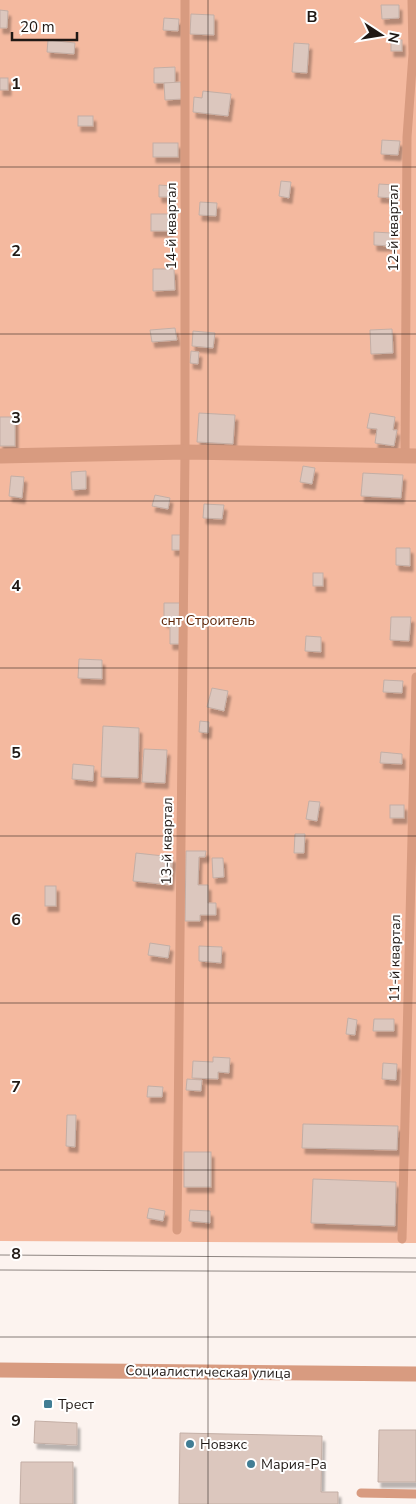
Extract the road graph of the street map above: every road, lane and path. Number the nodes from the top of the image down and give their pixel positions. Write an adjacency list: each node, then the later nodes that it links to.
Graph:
1 (185, 0): 3 (lane, 14-й квартал)
2 (412, 0): 5 (lane, 12-й квартал)
3 (185, 452): 4 (street); 5 (street); 7 (lane, 13-й квартал)
4 (0, 456)
5 (411, 456)
6 (416, 677): 8 (lane, 11-й квартал)
7 (177, 1230)
8 (402, 1239)
9 (0, 1370): 10 (street, Социалистическая улица)
10 (416, 1374)
11 (361, 1493): 12 (lane)
12 (416, 1494)

